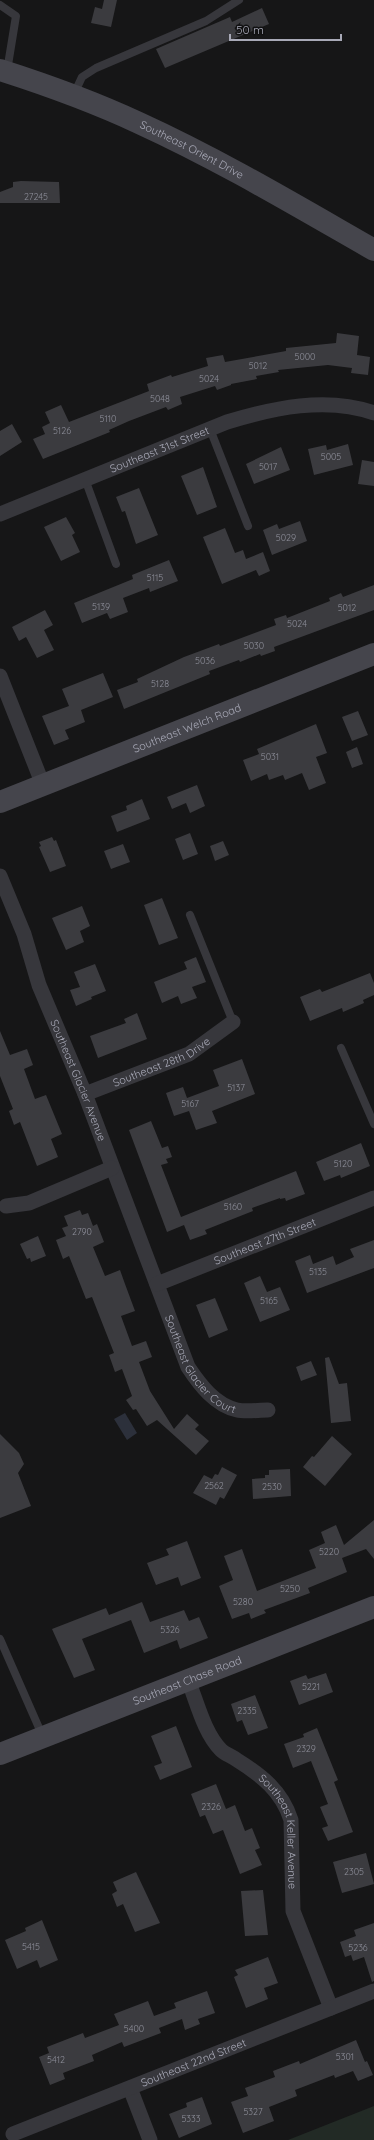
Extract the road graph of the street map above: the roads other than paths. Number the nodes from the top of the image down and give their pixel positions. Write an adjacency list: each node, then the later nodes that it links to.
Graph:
1 (239, 0): 4 (lane)
2 (0, 6): 3 (lane)
3 (3, 71): 4 (street, Southeast Orient Drive)
4 (73, 96): 5 (street, Southeast Orient Drive)
5 (374, 250)
6 (374, 413): 7 (street, Southeast 31st Street)
7 (210, 429): 8 (street, Southeast 31st Street); 10 (lane)
8 (85, 479): 9 (street, Southeast 31st Street); 11 (lane)
9 (0, 514)
10 (248, 526)
11 (116, 564)
12 (374, 654): 14 (street, Southeast Welch Road)
13 (0, 676): 14 (street)
14 (43, 785): 15 (street, Southeast Welch Road)
15 (0, 802)
16 (0, 876): 20 (street, Southeast Glacier Avenue)
17 (190, 915): 18 (lane)
18 (233, 1022): 20 (street, Southeast 28th Drive)
19 (341, 1048): 21 (lane)
20 (85, 1094): 22 (street, Southeast Glacier Avenue)
21 (374, 1124)
22 (112, 1168): 24 (street); 25 (street, Southeast Glacier Avenue)
23 (374, 1198): 25 (street, Southeast 27th Street)
24 (6, 1206)
25 (156, 1284): 26 (street, Southeast Glacier Court)
26 (268, 1410)
27 (374, 1607): 29 (street, Southeast Chase Road)
28 (0, 1639): 30 (lane)
29 (188, 1680): 30 (street, Southeast Chase Road); 33 (street, Southeast Keller Avenue)
30 (43, 1737): 31 (street, Southeast Chase Road)
31 (0, 1754)
32 (374, 1992): 33 (street, Southeast 22nd Street)
33 (331, 2008): 34 (street, Southeast 22nd Street)
34 (130, 2088): 35 (street, Southeast 22nd Street); 36 (street)
35 (13, 2134)
36 (150, 2140)

